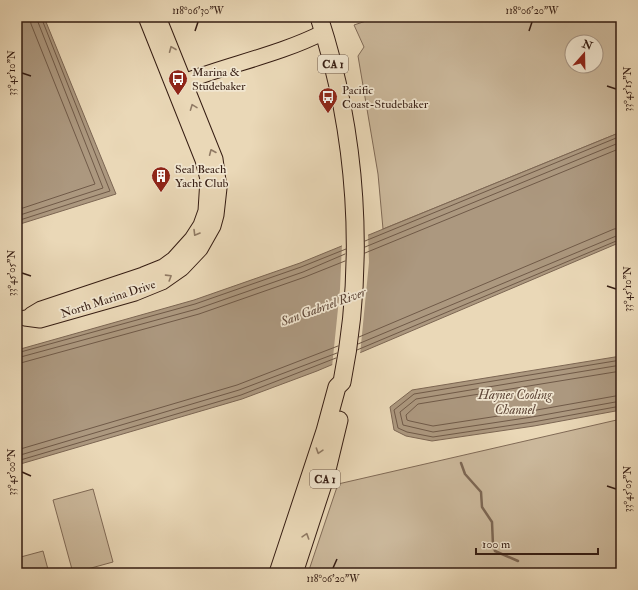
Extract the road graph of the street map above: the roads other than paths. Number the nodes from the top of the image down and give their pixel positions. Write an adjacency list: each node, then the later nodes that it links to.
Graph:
1 (146, 17): 4 (main road)
2 (158, 17): 4 (main road, one-way to 2)
3 (321, 25): 4 (main road); 6 (highway, CA 1)
4 (179, 84): 5 (main road, North Marina Drive)
5 (21, 320)
6 (342, 380): 7 (highway, CA 1, one-way to 7); 8 (highway, CA 1, one-way to 6)
7 (278, 573)
8 (294, 573)

